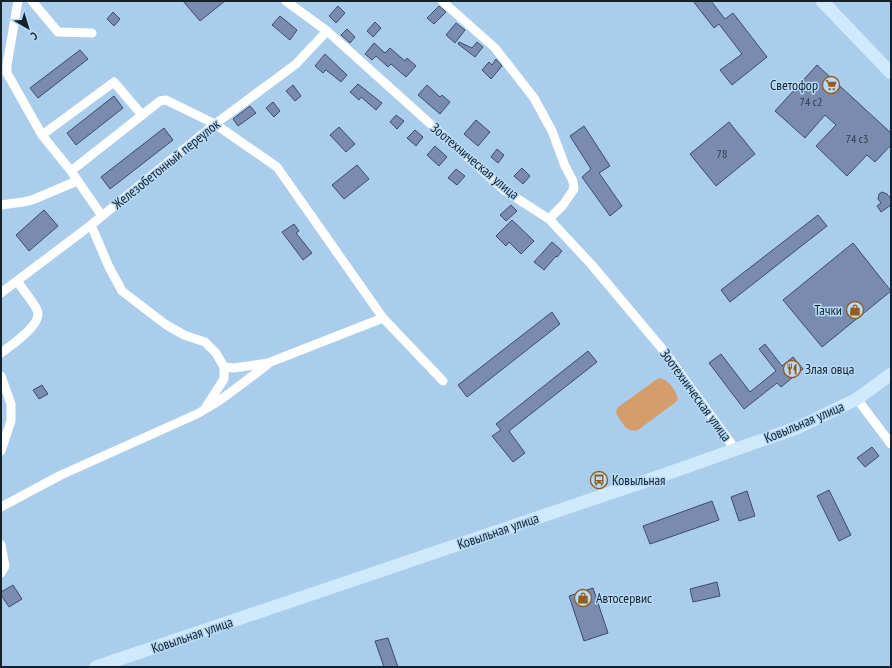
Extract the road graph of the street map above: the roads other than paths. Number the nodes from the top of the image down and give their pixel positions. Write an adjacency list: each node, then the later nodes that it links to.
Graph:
1 (18, 1): 11 (street)
2 (32, 1): 7 (street)
3 (286, 1): 6 (street, Зоотехническая улица)
4 (442, 1): 16 (street)
5 (822, 1): 8 (main road)
6 (327, 31): 10 (street, Железобетонный переулок); 16 (street, Зоотехническая улица)
7 (92, 33)
8 (891, 73)
9 (142, 115): 10 (street); 11 (street); 12 (street)
10 (215, 124): 15 (street, Железобетонный переулок); 20 (street)
11 (42, 135): 12 (street)
12 (71, 171): 13 (street)
13 (77, 180): 14 (street); 15 (street)
14 (1, 205)
15 (102, 216): 17 (street, Железобетонный переулок)
16 (549, 218): 30 (street, Зоотехническая улица)
17 (90, 225): 18 (street, Железобетонный переулок); 23 (street)
18 (17, 281): 19 (street, Железобетонный переулок); 21 (street)
19 (1, 293)
20 (383, 318): 22 (street); 26 (street)
21 (1, 353)
22 (268, 364): 23 (street); 28 (street)
23 (224, 367): 28 (street)
24 (891, 374): 27 (main road, Ковыльная улица)
25 (1, 376): 31 (street)
26 (443, 381)
27 (857, 399): 29 (street); 30 (main road, Ковыльная улица)
28 (204, 409): 32 (street)
29 (891, 444)
30 (735, 450): 35 (main road, Ковыльная улица)
31 (1, 451)
32 (1, 507)
33 (1, 545): 34 (street)
34 (1, 573)
35 (96, 667)

